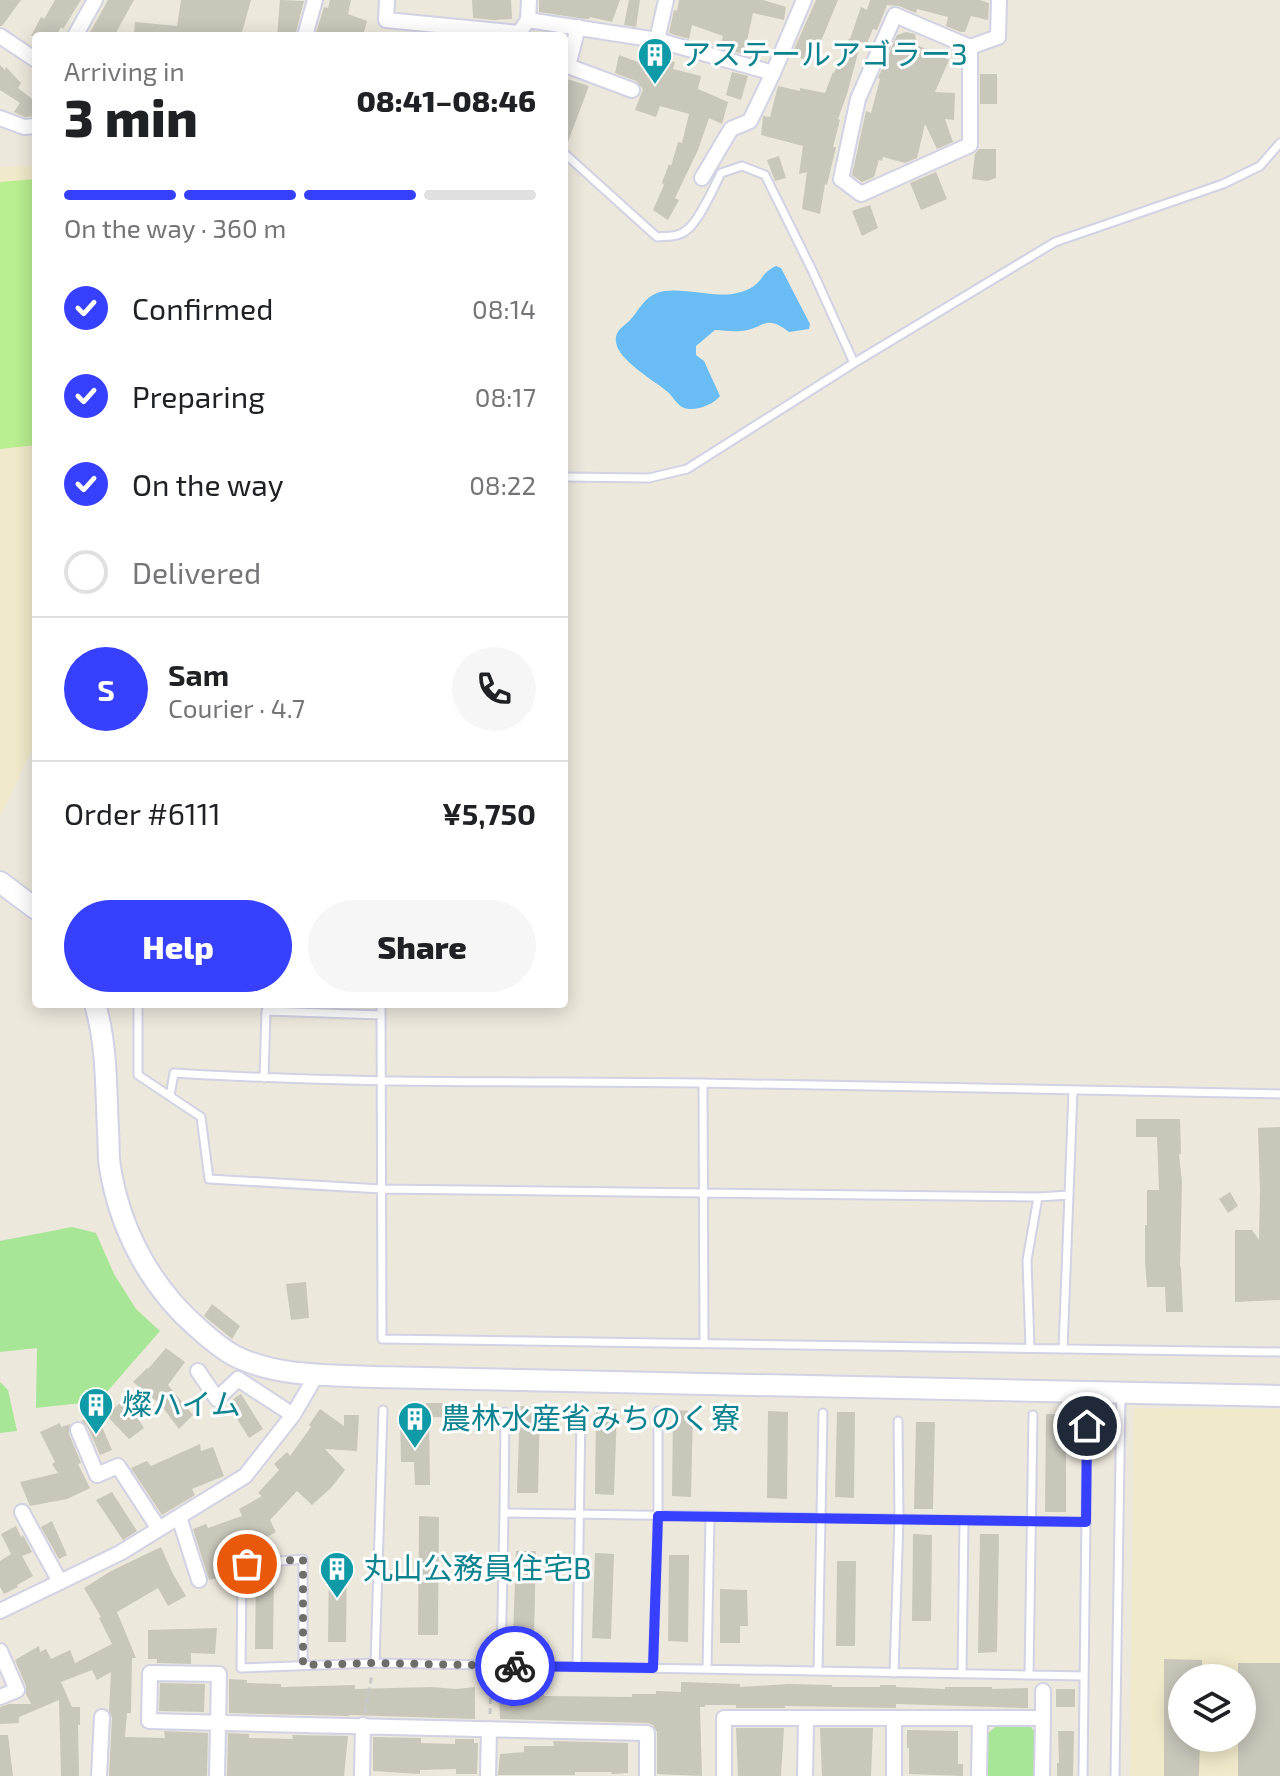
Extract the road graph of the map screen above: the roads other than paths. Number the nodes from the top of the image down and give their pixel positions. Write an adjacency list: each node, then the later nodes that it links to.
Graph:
1 (95, 0): 10 (street)
2 (315, 0): 11 (street)
3 (387, 0): 12 (street)
4 (529, 0): 8 (street)
5 (666, 0): 15 (street)
6 (804, 0): 18 (street)
7 (999, 0): 16 (street)
8 (528, 20): 9 (street); 13 (street)
9 (578, 27): 15 (street); 19 (street)
10 (77, 32)
11 (306, 32)
12 (509, 32)
13 (520, 32)
14 (0, 36): 17 (street)
15 (657, 40): 18 (street)
16 (970, 47): 16 (street)
17 (32, 57)
18 (773, 73): 24 (street)
19 (632, 90)
20 (0, 118): 21 (street)
21 (32, 126)
22 (1280, 143): 25 (lane)
23 (568, 157): 25 (lane)
24 (702, 178)
25 (854, 363): 26 (lane)
26 (568, 477)
27 (0, 882): 28 (street)
28 (32, 906)
29 (96, 1008): 48 (street)
30 (138, 1008): 38 (lane)
31 (381, 1008): 32 (lane)
32 (381, 1015): 33 (lane); 34 (lane)
33 (264, 1078): 34 (lane); 38 (lane)
34 (380, 1081): 35 (lane); 39 (lane)
35 (703, 1083): 36 (lane); 40 (lane)
36 (1073, 1091): 37 (lane); 41 (lane)
37 (1280, 1094)
38 (170, 1096): 39 (lane)
39 (381, 1189): 40 (lane); 43 (lane)
40 (703, 1192): 42 (lane); 43 (lane)
41 (1069, 1195): 42 (lane); 45 (lane)
42 (1038, 1197): 44 (lane)
43 (704, 1344): 44 (lane)
44 (1030, 1348): 45 (lane)
45 (1063, 1349): 46 (lane)
46 (1280, 1352)
47 (198, 1371): 56 (street)
48 (317, 1374): 49 (street); 56 (street)
49 (1121, 1393): 50 (street); 109 (lane)
50 (1280, 1396)
51 (383, 1410): 77 (lane)
52 (658, 1411): 64 (lane)
53 (505, 1412): 62 (lane)
54 (581, 1413): 63 (lane)
55 (823, 1413): 67 (lane)
56 (293, 1415): 65 (street)
57 (1033, 1415): 70 (lane)
58 (898, 1421): 68 (lane)
59 (1087, 1426): 71 (lane)
60 (78, 1430): 72 (street)
61 (22, 1512): 74 (street)
62 (504, 1513): 63 (lane); 79 (lane)
63 (581, 1515): 64 (lane); 80 (lane)
64 (658, 1516): 66 (lane); 81 (lane)
65 (179, 1517): 72 (street); 73 (street)
66 (710, 1517): 67 (lane); 82 (lane)
67 (821, 1518): 68 (lane); 83 (lane)
68 (899, 1519): 69 (lane); 84 (lane)
69 (964, 1520): 70 (lane); 85 (lane)
70 (1030, 1521): 71 (lane); 86 (lane)
71 (1086, 1522): 87 (lane)
72 (159, 1529): 74 (street)
73 (199, 1580)
74 (60, 1582): 75 (street)
75 (2, 1607)
76 (0, 1651): 89 (street)
77 (375, 1663): 78 (lane); 79 (lane)
78 (303, 1665): 78 (lane)
79 (496, 1666): 80 (lane)
80 (577, 1667): 81 (lane)
81 (653, 1668): 82 (lane)
82 (707, 1669): 83 (lane)
83 (818, 1671): 84 (lane)
84 (894, 1673): 85 (lane)
85 (962, 1674): 86 (lane)
86 (1029, 1675): 87 (lane)
87 (1084, 1676): 108 (lane)
88 (1043, 1691): 94 (street)
89 (0, 1697)
90 (102, 1717): 98 (street)
91 (806, 1718): 92 (street); 103 (street); 104 (street)
92 (894, 1718): 93 (street); 105 (street)
93 (980, 1718): 94 (street); 106 (street)
94 (1043, 1718): 107 (street)
95 (218, 1722): 95 (street); 96 (street); 99 (street)
96 (363, 1725): 97 (street); 100 (street)
97 (489, 1730): 101 (street); 102 (street)
98 (99, 1776)
99 (217, 1776)
100 (362, 1776)
101 (488, 1776)
102 (647, 1776)
103 (724, 1776)
104 (805, 1776)
105 (894, 1776)
106 (979, 1776)
107 (1042, 1776)
108 (1083, 1776)
109 (1115, 1776)

